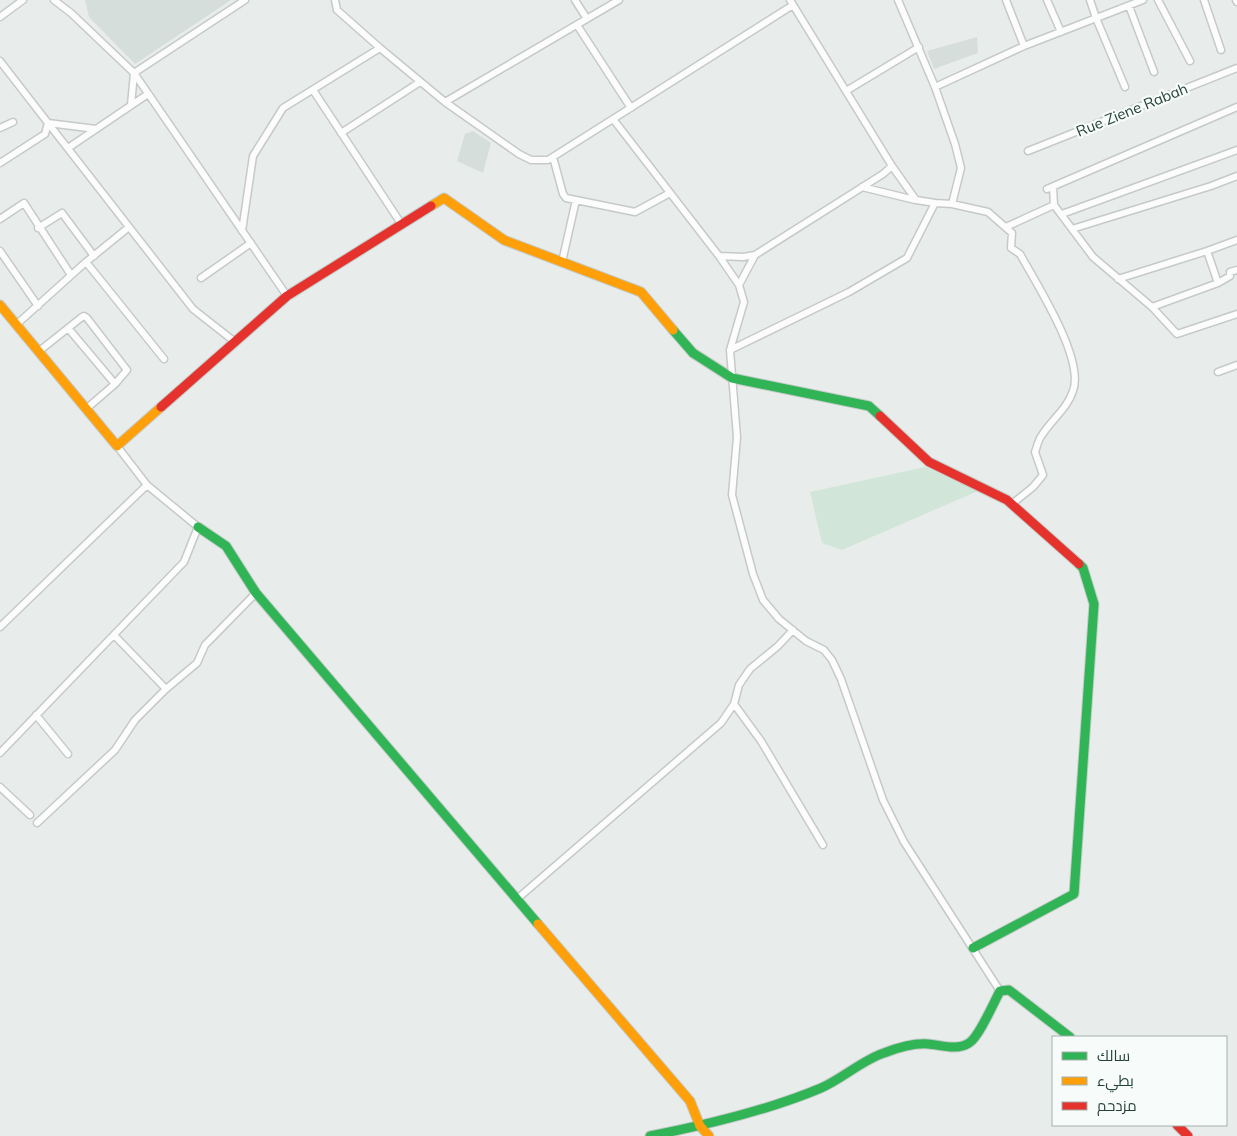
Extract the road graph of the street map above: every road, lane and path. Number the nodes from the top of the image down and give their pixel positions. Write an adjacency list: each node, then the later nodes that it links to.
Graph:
1 (23, 0): 17 (street)
2 (54, 0): 29 (street)
3 (245, 0): 29 (street)
4 (335, 0): 24 (street)
5 (575, 0): 19 (street)
6 (619, 0): 19 (street)
7 (898, 0): 23 (street)
8 (1006, 0): 22 (street)
9 (1047, 0): 21 (street)
10 (1090, 0): 18 (street)
11 (1119, 0): 16 (street)
12 (1143, 0): 16 (street)
13 (1158, 0): 27 (street)
14 (1204, 0): 25 (street)
15 (792, 3): 35 (street); 40 (street)
16 (1125, 7): 18 (street); 30 (street)
17 (0, 17)
18 (1096, 18): 21 (street); 33 (street)
19 (587, 19): 20 (street)
20 (577, 25): 37 (street); 40 (street)
21 (1060, 32): 22 (street)
22 (1024, 46): 32 (street)
23 (919, 47): 32 (street); 35 (street)
24 (380, 48): 31 (street); 34 (street)
25 (1221, 50)
26 (0, 61): 43 (street)
27 (1190, 61)
28 (1237, 68): 49 (street, Rue Ziene Rabah)
29 (134, 72): 36 (street); 38 (street)
30 (1154, 72)
31 (420, 82): 37 (street); 46 (street)
32 (935, 87): 59 (street)
33 (1126, 87)
34 (312, 90): 46 (street); 68 (street)
35 (846, 91): 52 (street)
36 (148, 94): 38 (street); 68 (street)
37 (445, 102): 50 (street)
38 (131, 106): 45 (street)
39 (1237, 107): 60 (street)
40 (631, 108): 41 (street)
41 (613, 119): 50 (street); 55 (street)
42 (13, 122): 44 (street)
43 (48, 123): 45 (street); 47 (street); 51 (street)
44 (1, 126)
45 (96, 129): 47 (street)
46 (342, 133): 63 (street)
47 (68, 148): 64 (street)
48 (1237, 150): 61 (street)
49 (1028, 151)
50 (553, 157): 56 (street)
51 (0, 162)
52 (892, 166): 54 (street); 57 (street)
53 (1237, 176): 67 (street)
54 (862, 187): 57 (street); 73 (street)
55 (670, 193): 56 (street); 75 (street)
56 (576, 200): 77 (street)
57 (916, 200): 58 (street)
58 (935, 203): 59 (street); 92 (street)
59 (952, 204): 65 (street)
60 (1054, 205): 61 (street); 65 (street)
61 (1062, 214): 67 (street)
62 (0, 219): 66 (street)
63 (402, 225): 77 (street); 84 (street)
64 (129, 227): 74 (street); 91 (street)
65 (1006, 227): 102 (street)
66 (38, 228): 74 (street); 79 (street)
67 (1072, 229): 81 (street)
68 (242, 231): 70 (street)
69 (1237, 240): 72 (street)
70 (250, 243): 80 (street); 84 (street)
71 (0, 251): 86 (street)
72 (1207, 251): 81 (street); 82 (street)
73 (755, 255): 75 (street); 83 (street)
74 (94, 256): 76 (street)
75 (719, 256): 83 (street)
76 (86, 262): 79 (street); 94 (street)
77 (562, 262): 97 (street)
78 (1237, 270): 82 (street)
79 (71, 275): 86 (street)
80 (201, 278)
81 (1118, 279): 87 (street)
82 (1218, 283): 87 (street)
83 (739, 285): 92 (street)
84 (287, 296): 91 (street)
85 (0, 305): 89 (street)
86 (38, 306): 89 (street)
87 (1152, 307): 88 (street)
88 (1237, 314)
89 (17, 324): 93 (street)
90 (68, 328): 93 (street); 98 (street); 98 (street)
91 (235, 342): 100 (street)
92 (730, 350): 97 (street)
93 (38, 352): 99 (street)
94 (164, 360)
95 (1237, 365): 96 (street)
96 (1218, 372)
97 (732, 378): 102 (street); 106 (street)
98 (115, 384): 99 (street)
99 (86, 409): 100 (street)
100 (117, 446): 101 (street)
101 (147, 485): 103 (street); 105 (street)
102 (1012, 504): 118 (street)
103 (198, 527): 104 (street); 107 (street)
104 (256, 593): 108 (street); 117 (street)
105 (0, 627)
106 (793, 630): 109 (street); 118 (street)
107 (114, 635): 108 (street); 110 (street)
108 (166, 689): 115 (street)
109 (734, 704): 116 (street); 117 (street)
110 (36, 715): 111 (street); 112 (street)
111 (0, 753)
112 (68, 754)
113 (0, 786): 114 (street)
114 (30, 814)
115 (37, 823)
116 (823, 845)
117 (517, 899): 121 (street)
118 (973, 948): 119 (street)
119 (1000, 992): 120 (street); 121 (street)
120 (1069, 1036)
121 (700, 1126): 123 (street); 124 (street)
122 (1178, 1126): 125 (street)
123 (650, 1136)
124 (709, 1136)
125 (1188, 1136)

